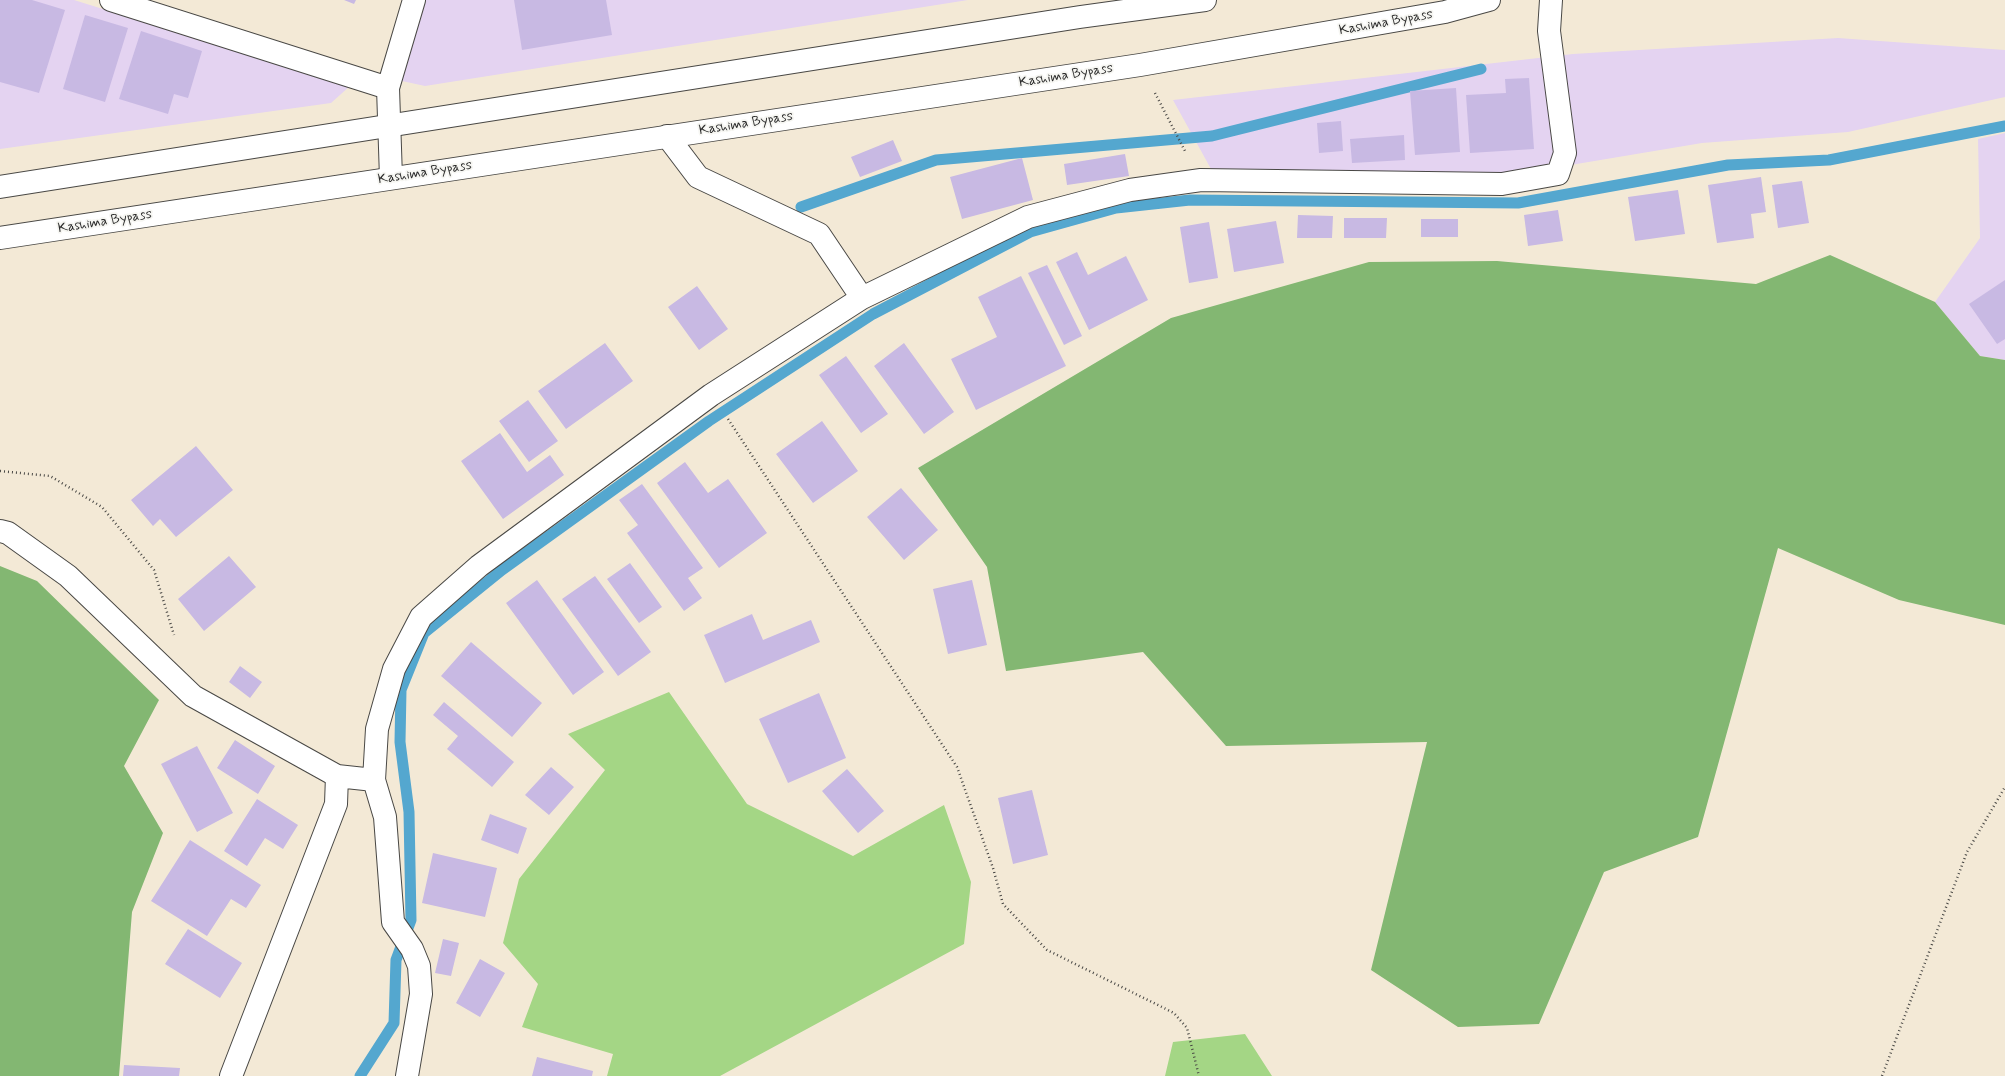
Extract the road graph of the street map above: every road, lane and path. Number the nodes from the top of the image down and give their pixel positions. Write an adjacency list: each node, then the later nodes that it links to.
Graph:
1 (111, 0): 7 (main road)
2 (414, 0): 7 (main road)
3 (1205, 0): 8 (main road)
4 (1489, 0): 6 (main road, Kashima Bypass)
5 (1551, 0): 14 (main road)
6 (1140, 65): 9 (main road, Kashima Bypass); 10 (path)
7 (388, 88): 8 (main road)
8 (390, 124): 11 (main road); 12 (main road)
9 (667, 136): 11 (main road, Kashima Bypass); 14 (main road)
10 (1183, 146)
11 (390, 178): 13 (main road, Kashima Bypass)
12 (0, 187)
13 (0, 238)
14 (862, 298): 20 (main road)
15 (729, 421): 24 (path)
16 (0, 471): 18 (path)
17 (0, 531): 19 (main road)
18 (174, 637)
19 (337, 776): 20 (main road); 22 (main road)
20 (374, 780): 23 (main road)
21 (2005, 787): 25 (path)
22 (231, 1076)
23 (407, 1076)
24 (1199, 1076)
25 (1882, 1076)

